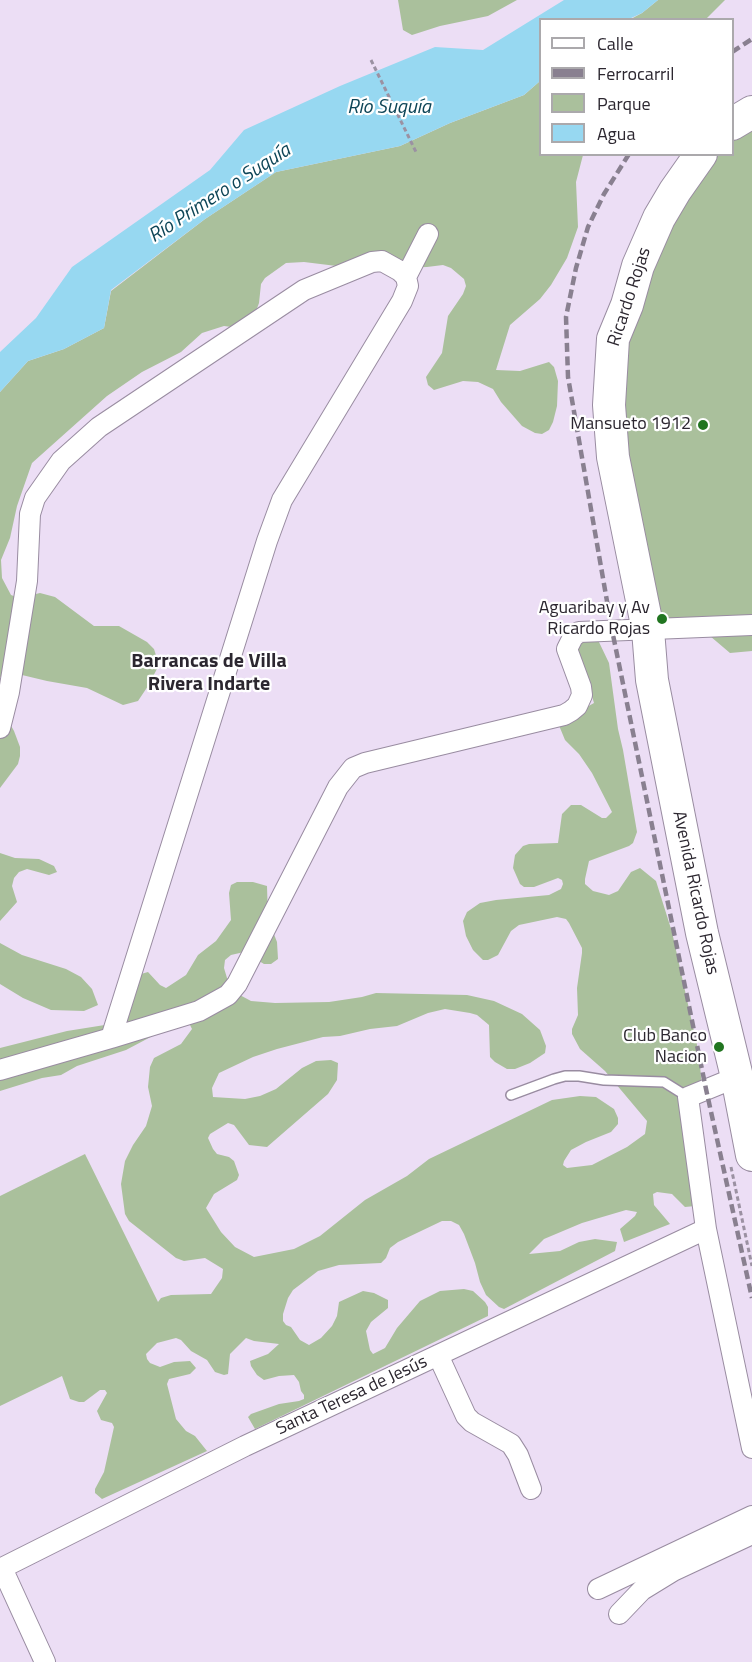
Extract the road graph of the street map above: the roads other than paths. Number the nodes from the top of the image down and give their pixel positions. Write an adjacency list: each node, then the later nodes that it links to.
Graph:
1 (752, 112): 2 (main road)
2 (734, 123)
3 (700, 156): 7 (main road, Ricardo Rojas)
4 (428, 234): 5 (street)
5 (406, 277): 8 (street); 9 (street)
6 (752, 625): 7 (street)
7 (648, 630): 9 (street); 11 (main road, Avenida Ricardo Rojas)
8 (0, 728)
9 (111, 1038): 10 (street)
10 (0, 1070)
11 (743, 1089): 13 (street); 14 (main road, Avenida Ricardo Rojas)
12 (511, 1095): 13 (lane)
13 (688, 1097): 15 (street)
14 (752, 1155)
15 (706, 1229): 16 (street, Santa Teresa de Jesús); 17 (street)
16 (438, 1355): 18 (street); 21 (street, Santa Teresa de Jesús)
17 (752, 1448)
18 (531, 1490)
19 (752, 1516): 22 (street)
20 (752, 1534): 23 (street)
21 (1, 1568): 24 (street)
22 (598, 1589)
23 (619, 1614)
24 (45, 1662)

